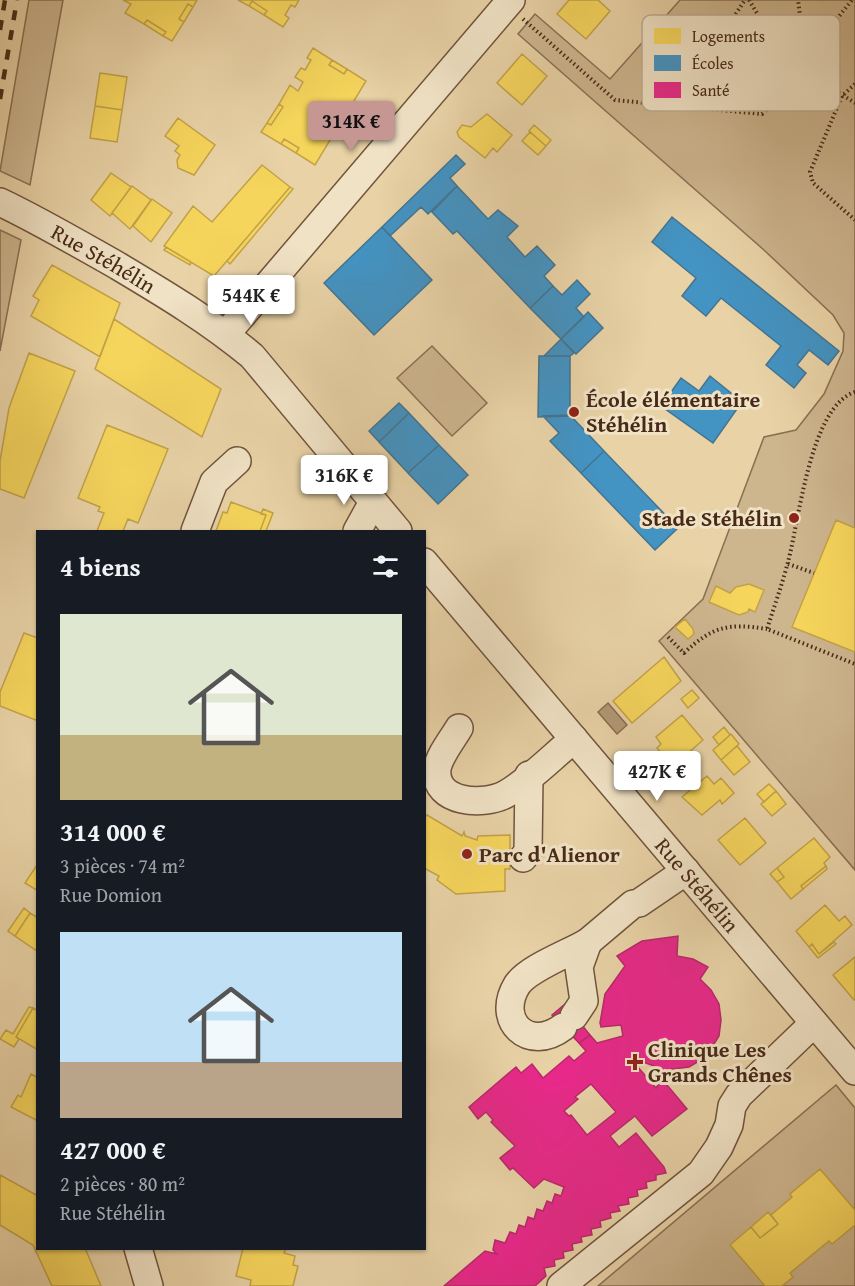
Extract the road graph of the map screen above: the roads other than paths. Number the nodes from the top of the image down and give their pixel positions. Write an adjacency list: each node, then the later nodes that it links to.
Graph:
1 (509, 2): 3 (street)
2 (0, 202): 3 (street, Rue Stéhélin)
3 (226, 334): 5 (street, Rue Stéhélin)
4 (237, 461): 6 (street)
5 (373, 502): 7 (street); 8 (street, Rue Stéhélin)
6 (195, 530)
7 (358, 530)
8 (397, 530)
9 (426, 564): 11 (street, Rue Stéhélin)
10 (459, 728): 12 (street)
11 (574, 739): 12 (street); 14 (street, Rue Stéhélin)
12 (529, 776): 13 (street)
13 (523, 858)
14 (680, 863): 15 (street); 16 (street, Rue Stéhélin)
15 (588, 942): 15 (street)
16 (814, 1023): 17 (street, Rue Stéhélin); 20 (street)
17 (855, 1071)
18 (139, 1250): 19 (street)
19 (149, 1286)
20 (561, 1286)

